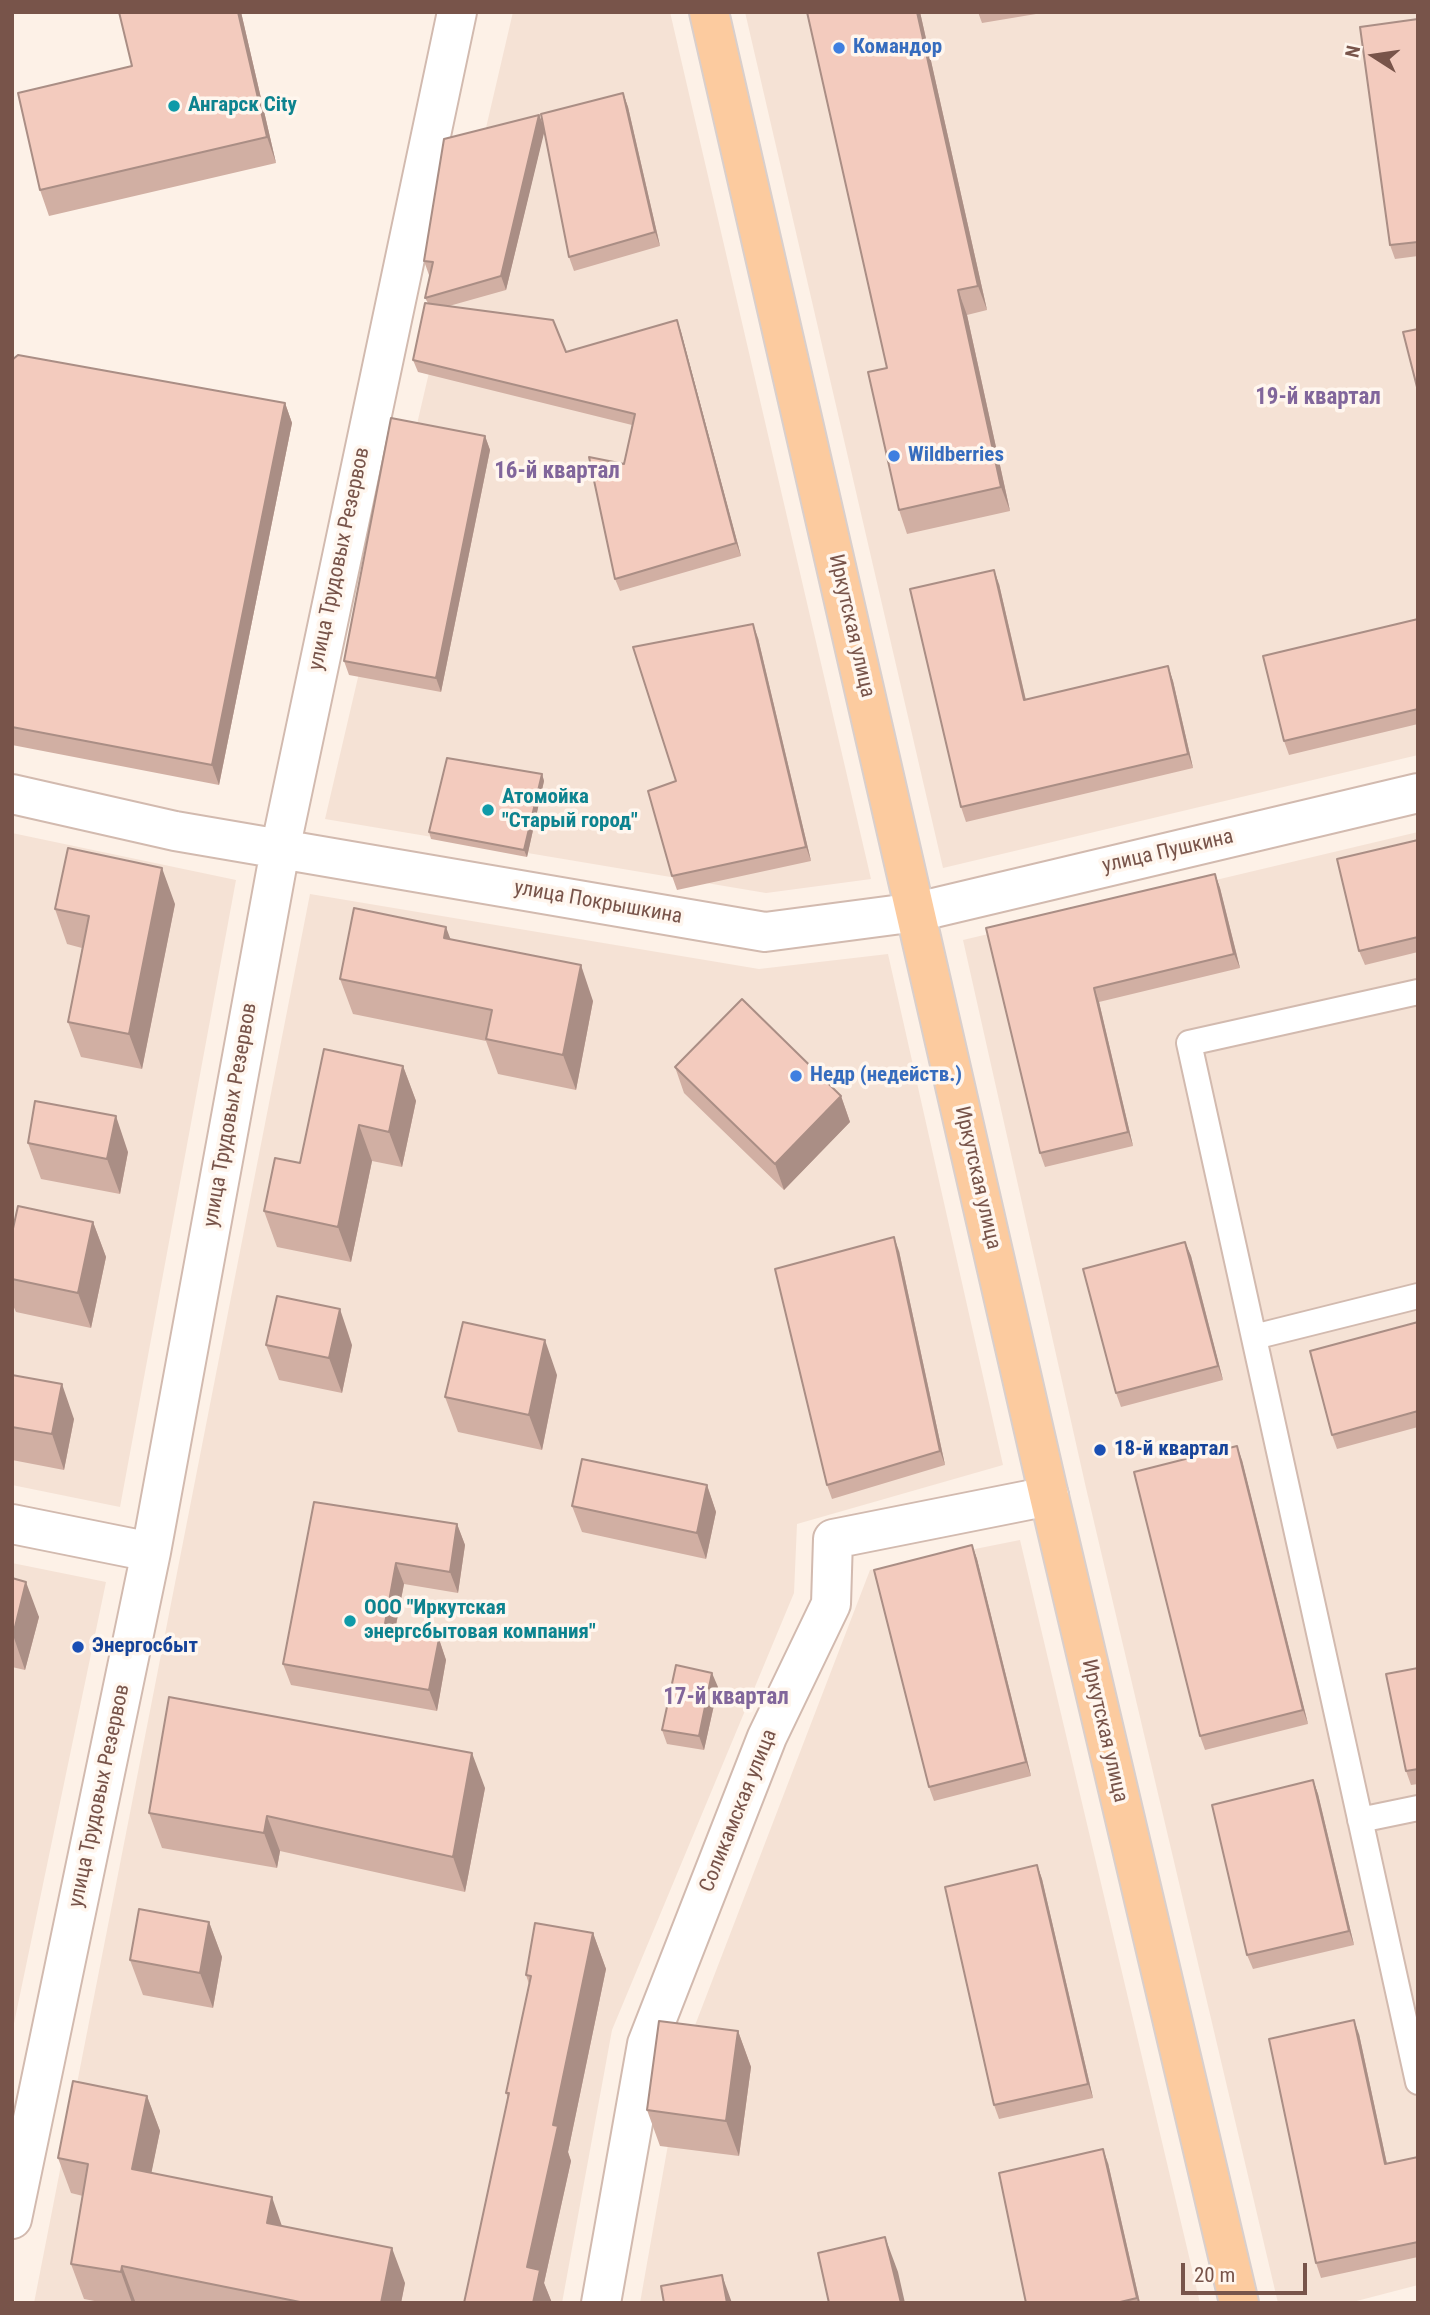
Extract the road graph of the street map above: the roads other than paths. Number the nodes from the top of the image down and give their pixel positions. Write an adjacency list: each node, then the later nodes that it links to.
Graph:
1 (457, 12): 5 (street, улица Трудовых Резервов)
2 (709, 12): 6 (main road, Иркутская улица)
3 (1418, 793): 6 (street, улица Пушкина)
4 (12, 794): 5 (street, улица Покрышкина)
5 (280, 850): 6 (street, улица Покрышкина); 12 (street, улица Трудовых Резервов)
6 (917, 912): 10 (main road, Иркутская улица)
7 (1418, 992): 9 (lane)
8 (1418, 1296): 9 (lane)
9 (1254, 1337): 14 (lane)
10 (1049, 1496): 17 (street, Соликамская улица); 18 (main road, Иркутская улица)
11 (12, 1524): 12 (street)
12 (150, 1552): 16 (street, улица Трудовых Резервов)
13 (1418, 1808): 14 (lane)
14 (1360, 1820): 15 (lane)
15 (1418, 2082)
16 (12, 2219)
17 (601, 2303)
18 (1239, 2303)

